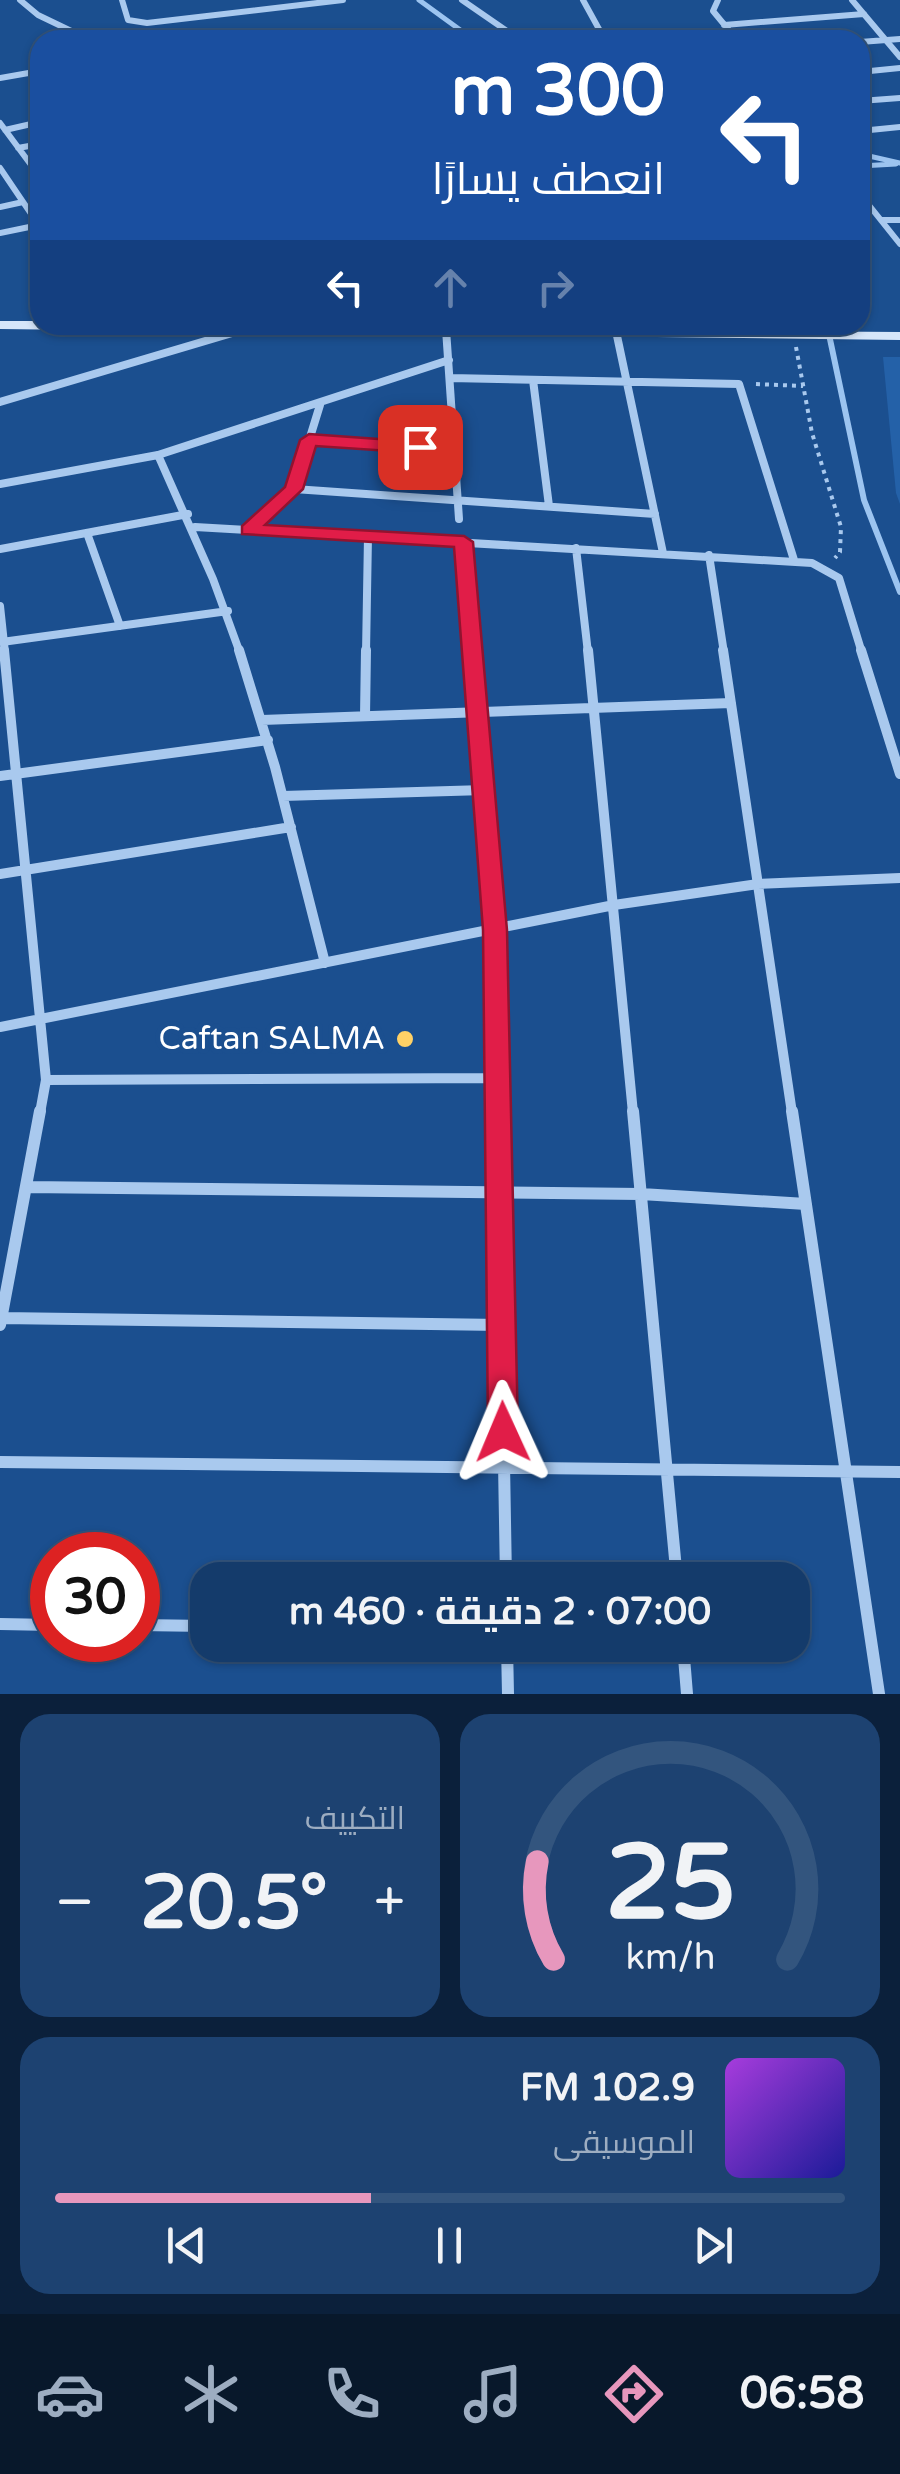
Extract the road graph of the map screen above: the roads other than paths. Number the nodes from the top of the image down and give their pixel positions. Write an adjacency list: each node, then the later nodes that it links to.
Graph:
1 (35, 0): 9 (street)
2 (122, 0): 10 (street)
3 (271, 0): 10 (street)
4 (343, 0): 10 (street)
5 (462, 0): 14 (street)
6 (583, 0): 15 (street)
7 (718, 0): 12 (street)
8 (852, 0): 11 (street)
9 (21, 1): 13 (street)
10 (273, 9)
11 (864, 14): 12 (street); 18 (street)
12 (724, 25): 16 (street)
13 (69, 30)
14 (506, 30)
15 (600, 30)
16 (728, 30)
17 (900, 39): 18 (street)
18 (886, 40): 19 (street); 20 (street)
19 (870, 41)
20 (900, 57)
21 (900, 68): 22 (street)
22 (870, 71)
23 (30, 72): 24 (street)
24 (0, 78)
25 (900, 98): 26 (street)
26 (870, 100)
27 (30, 123): 28 (street)
28 (2, 127): 32 (street)
29 (900, 127): 30 (street)
30 (870, 130)
31 (30, 146): 32 (street)
32 (18, 148): 33 (street)
33 (28, 164): 34 (street)
34 (30, 166)
35 (0, 168): 36 (street)
36 (23, 202): 38 (street); 39 (street)
37 (870, 206): 40 (street)
38 (0, 207)
39 (30, 212)
40 (881, 220): 41 (street); 44 (street)
41 (900, 220)
42 (30, 228): 43 (street)
43 (0, 233)
44 (900, 244)
45 (0, 324): 46 (street)
46 (30, 325)
47 (226, 335): 58 (street)
48 (446, 335): 54 (street)
49 (617, 335): 57 (street)
50 (813, 335): 51 (street)
51 (870, 335)
52 (870, 335): 53 (street)
53 (900, 336)
54 (448, 360): 55 (street); 59 (street)
55 (450, 378): 56 (street); 61 (street)
56 (533, 380): 57 (street); 66 (street)
57 (627, 382): 68 (street); 79 (street)
58 (0, 402)
59 (320, 406): 60 (street); 62 (street)
60 (309, 440): 61 (street); 64 (street)
61 (456, 450): 65 (street)
62 (158, 455): 63 (street); 67 (street)
63 (0, 484)
64 (294, 489): 65 (street); 71 (street)
65 (460, 500): 66 (street); 69 (street)
66 (549, 506): 68 (street)
67 (188, 514): 70 (street); 72 (street)
68 (654, 514): 77 (street)
69 (460, 519)
70 (195, 527): 71 (street); 81 (street)
71 (248, 530): 73 (street)
72 (87, 533): 76 (street); 82 (street)
73 (368, 536): 74 (street); 87 (street)
74 (464, 542): 75 (street); 86 (street)
75 (576, 548): 77 (street); 85 (street)
76 (0, 550)
77 (663, 553): 78 (street)
78 (708, 556): 79 (street); 84 (street)
79 (794, 560): 91 (street)
80 (0, 606): 83 (street)
81 (228, 611): 82 (street); 88 (street)
82 (120, 626): 83 (street)
83 (2, 642): 90 (street)
84 (730, 703): 85 (street); 99 (street)
85 (596, 708): 86 (street); 100 (street)
86 (478, 712): 87 (street); 93 (street)
87 (364, 716): 88 (street)
88 (262, 720): 89 (street)
89 (268, 740): 90 (street); 94 (street)
90 (18, 774): 92 (street); 96 (street)
91 (900, 774)
92 (0, 776)
93 (484, 790): 94 (street); 101 (street)
94 (283, 796): 95 (street)
95 (291, 828): 96 (street); 102 (street)
96 (26, 870): 97 (street); 103 (street)
97 (0, 874)
98 (900, 878): 99 (street)
99 (758, 884): 100 (street); 110 (street)
100 (614, 905): 101 (street); 109 (street)
101 (495, 930): 102 (street); 105 (street)
102 (325, 963): 103 (street)
103 (39, 1017): 104 (street); 106 (street)
104 (0, 1027)
105 (497, 1078): 106 (street); 108 (street)
106 (46, 1080): 107 (street)
107 (26, 1187): 108 (street); 111 (street)
108 (499, 1192): 109 (street); 112 (street)
109 (641, 1194): 110 (street); 115 (street)
110 (806, 1204): 116 (street)
111 (1, 1322): 112 (street)
112 (502, 1325): 114 (street)
113 (0, 1462): 114 (street)
114 (504, 1468): 115 (street); 118 (street)
115 (666, 1470): 116 (street); 119 (street)
116 (846, 1472): 117 (street); 128 (street)
117 (900, 1472)
118 (506, 1562)
119 (674, 1562)
120 (0, 1624): 121 (street)
121 (30, 1625)
122 (160, 1626): 123 (street)
123 (190, 1626)
124 (507, 1662): 126 (street)
125 (684, 1662): 127 (street)
126 (508, 1694)
127 (687, 1694)
128 (879, 1694)

